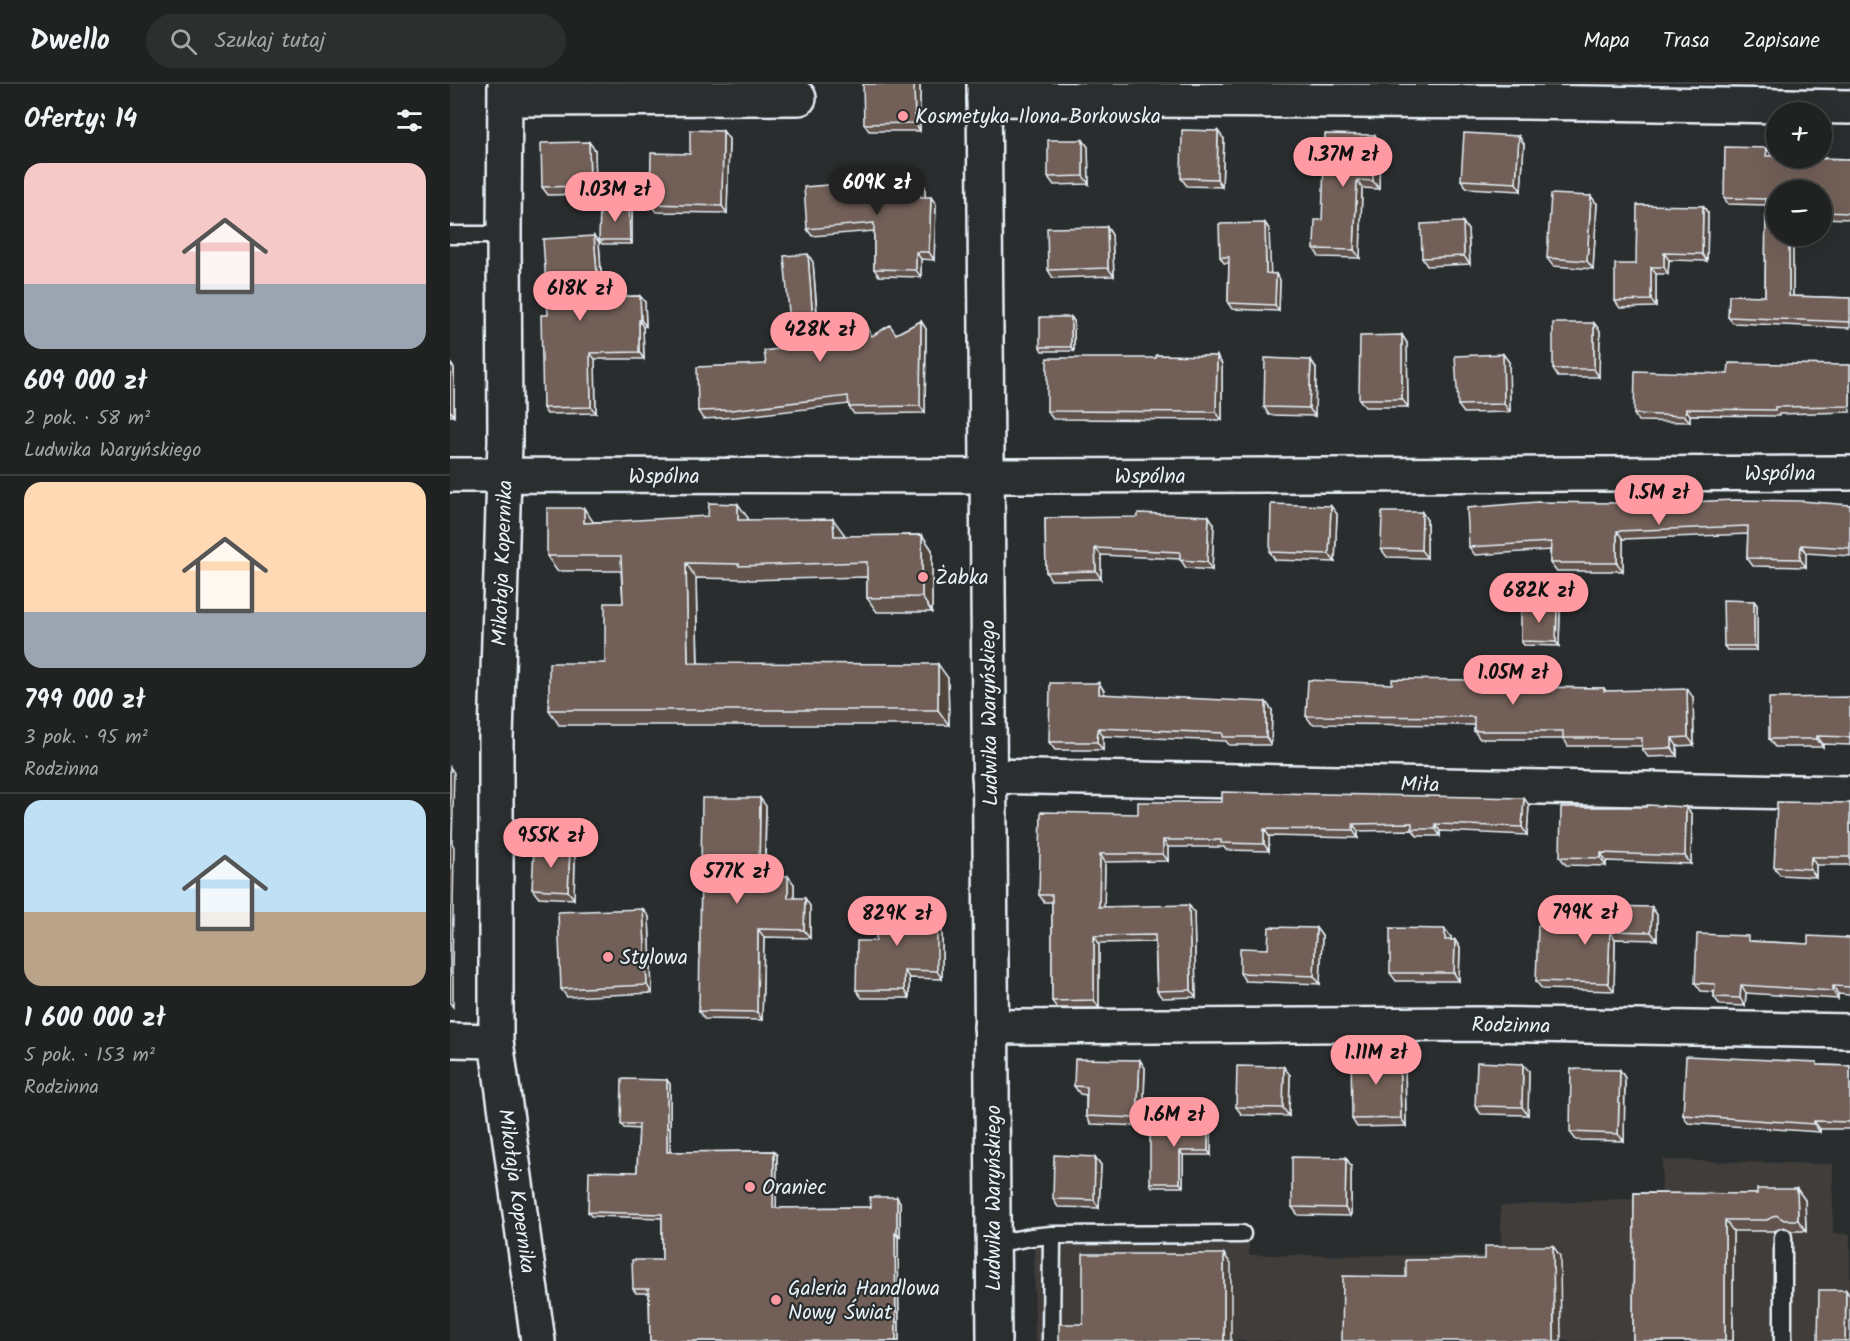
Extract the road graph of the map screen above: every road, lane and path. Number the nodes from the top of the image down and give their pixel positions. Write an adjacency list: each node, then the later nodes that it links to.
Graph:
1 (505, 91): 4 (street); 7 (street, Mikołaja Kopernika)
2 (984, 92): 3 (street); 11 (street, Ludwika Waryńskiego)
3 (1524, 93): 5 (street)
4 (799, 98)
5 (1850, 107)
6 (450, 235): 7 (lane)
7 (504, 235): 10 (street, Mikołaja Kopernika)
8 (1850, 473): 11 (street, Wspólna)
9 (450, 475): 10 (street, Wspólna)
10 (505, 476): 11 (street, Wspólna); 17 (street, Mikołaja Kopernika)
11 (986, 476): 12 (street, Ludwika Waryńskiego)
12 (989, 776): 13 (street, Miła); 14 (street, Ludwika Waryńskiego)
13 (1850, 793)
14 (992, 1027): 15 (street, Rodzinna); 21 (street, Ludwika Waryńskiego)
15 (1850, 1031)
16 (450, 1040): 17 (street)
17 (496, 1041): 22 (street, Mikołaja Kopernika)
18 (1242, 1234): 19 (lane)
19 (1052, 1235): 21 (lane); 24 (lane)
20 (1783, 1237): 25 (lane)
21 (993, 1244): 23 (street, Ludwika Waryńskiego)
22 (538, 1341)
23 (994, 1341)
24 (1052, 1341)
25 (1783, 1341)

